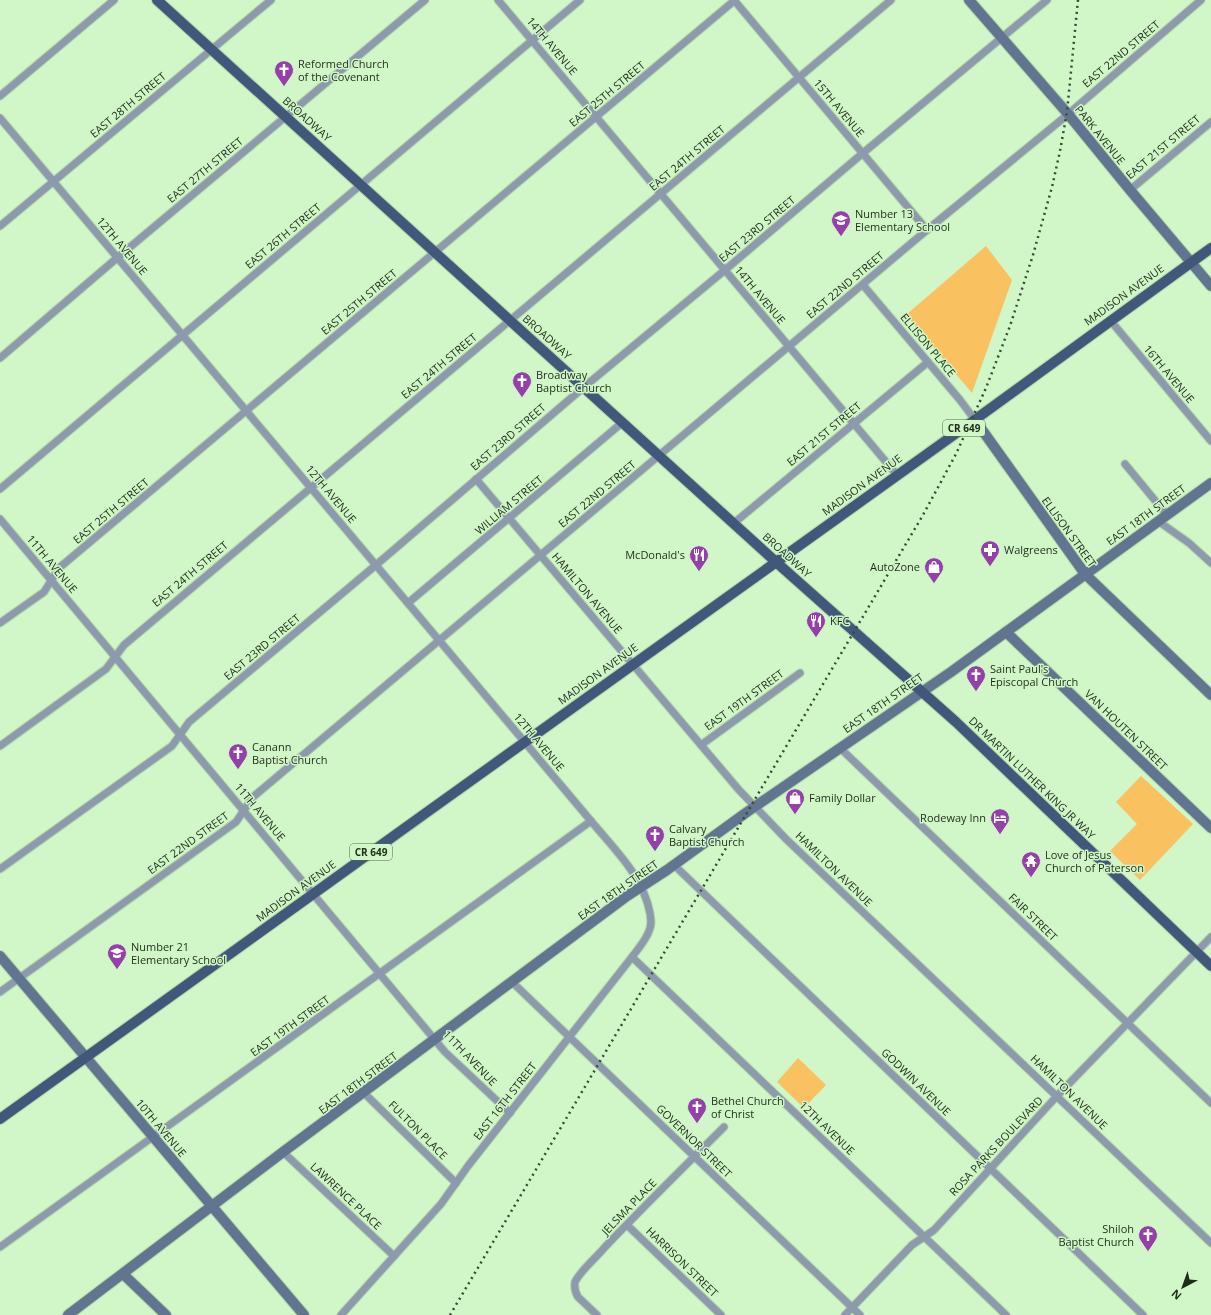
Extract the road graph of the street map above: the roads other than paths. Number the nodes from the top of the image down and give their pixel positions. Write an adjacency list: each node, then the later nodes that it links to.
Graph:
1 (114, 0): 16 (street)
2 (157, 0): 14 (main road, BROADWAY)
3 (271, 0): 14 (street, EAST 28TH STREET)
4 (425, 0): 18 (street, EAST 27TH STREET)
5 (498, 0): 13 (street, 14TH AVENUE)
6 (580, 0): 13 (street, EAST 26TH STREET)
7 (735, 0): 15 (street, 15TH AVENUE); 19 (street, EAST 25TH STREET)
8 (891, 0): 15 (street, EAST 24TH STREET)
9 (969, 0): 12 (street, PARK AVENUE)
10 (1047, 0): 12 (street, EAST 23RD STREET)
11 (1201, 0): 17 (street, EAST 22ND STREET)
12 (1001, 37): 17 (street, PARK AVENUE); 22 (street, EAST 23RD STREET)
13 (532, 41): 19 (street, 14TH AVENUE); 24 (street, EAST 26TH STREET)
14 (212, 50): 18 (main road, BROADWAY); 23 (street, EAST 28TH STREET)
15 (799, 78): 22 (street, 15TH AVENUE); 26 (street, EAST 24TH STREET)
16 (0, 96)
17 (1068, 114): 25 (street, PARK AVENUE); 28 (street, EAST 22ND STREET)
18 (286, 116): 24 (main road, BROADWAY); 31 (street, EAST 27TH STREET)
19 (597, 117): 26 (street, 14TH AVENUE); 30 (street, EAST 25TH STREET)
20 (0, 118): 23 (street, 12TH AVENUE)
21 (1211, 122): 25 (street, EAST 21ST STREET)
22 (863, 153): 28 (street, 15TH AVENUE); 33 (street, EAST 23RD STREET)
23 (53, 182): 27 (street, EAST 28TH STREET); 31 (street, 12TH AVENUE)
24 (361, 185): 30 (main road, BROADWAY); 38 (street, EAST 26TH STREET)
25 (1130, 190): 32 (street, PARK AVENUE)
26 (661, 194): 33 (street, 14TH AVENUE); 36 (street, EAST 24TH STREET)
27 (0, 226)
28 (928, 230): 34 (street, EAST 22ND STREET)
29 (1211, 248): 32 (main road, MADISON AVENUE / CR 649)
30 (436, 252): 36 (main road, BROADWAY); 43 (street, EAST 25TH STREET)
31 (117, 258): 38 (street, 12TH AVENUE); 40 (street, EAST 27TH STREET)
32 (1191, 262): 35 (street, PARK AVENUE); 37 (main road, MADISON AVENUE / CR 649)
33 (725, 270): 39 (street, 14TH AVENUE); 42 (street, EAST 23RD STREET)
34 (863, 285): 39 (street, EAST 22ND STREET); 41 (street, ELLISON PLACE)
35 (1211, 286)
36 (511, 320): 42 (main road, BROADWAY); 53 (street, EAST 24TH STREET)
37 (1110, 320): 44 (main road, MADISON AVENUE / CR 649); 47 (street, 16TH AVENUE)
38 (182, 335): 43 (street, 12TH AVENUE); 54 (street, EAST 26TH STREET)
39 (789, 347): 46 (street, 14TH AVENUE); 48 (street, EAST 22ND STREET)
40 (0, 358)
41 (928, 362): 44 (street, ELLISON PLACE); 46 (street, EAST 21ST STREET)
42 (584, 387): 45 (main road, BROADWAY); 51 (street, EAST 23RD STREET)
43 (247, 411): 53 (street, 12TH AVENUE); 65 (street, EAST 25TH STREET)
44 (975, 420): 50 (main road, MADISON AVENUE / CR 649); 64 (street, ELLISON STREET)
45 (623, 422): 48 (main road, BROADWAY); 56 (street, WILLIAM STREET)
46 (854, 423): 50 (street, 14TH AVENUE); 59 (street, EAST 21ST STREET)
47 (1211, 441)
48 (659, 456): 59 (main road, BROADWAY); 60 (street, EAST 22ND STREET)
49 (1125, 464): 55 (street)
50 (897, 475): 61 (main road, MADISON AVENUE / CR 649)
51 (476, 479): 56 (street, HAMILTON AVENUE); 63 (street, EAST 23RD STREET)
52 (1211, 483): 55 (street, EAST 18TH STREET)
53 (311, 487): 63 (street, 12TH AVENUE); 70 (street, EAST 24TH STREET)
54 (0, 489)
55 (1167, 515): 58 (street, EAST 18TH STREET)
56 (510, 518): 60 (street, HAMILTON AVENUE); 66 (street, WILLIAM STREET)
57 (0, 519): 65 (street, 11TH AVENUE)
58 (1158, 521): 62 (street); 64 (street, EAST 18TH STREET)
59 (734, 523): 61 (main road, BROADWAY)
60 (541, 556): 69 (street, EAST 22ND STREET); 71 (street, HAMILTON AVENUE)
61 (776, 562): 71 (main road, MADISON AVENUE / CR 649); 73 (main road, BROADWAY)
62 (1211, 563)
63 (376, 565): 66 (street, 12TH AVENUE); 75 (street, EAST 23RD STREET)
64 (1085, 574): 68 (street, EAST 18TH STREET); 74 (street, ELLISON STREET)
65 (52, 580): 67 (street, EAST 25TH STREET); 70 (street, 11TH AVENUE)
66 (408, 603): 69 (street, 12TH AVENUE)
67 (0, 624)
68 (1006, 632): 73 (street, EAST 18TH STREET); 83 (street, VAN HOUTEN STREET)
69 (440, 641): 76 (street, 12TH AVENUE); 81 (street, EAST 22ND STREET)
70 (115, 656): 75 (street, 11TH AVENUE); 78 (street, EAST 24TH STREET)
71 (632, 664): 76 (main road, MADISON AVENUE / CR 649); 77 (street, HAMILTON AVENUE)
72 (800, 673): 77 (street, EAST 19TH STREET)
73 (921, 692): 79 (street, EAST 18TH STREET); 89 (main road, DR MARTIN LUTHER KING JR WAY)
74 (1211, 695)
75 (180, 734): 81 (street, 11TH AVENUE); 85 (street, EAST 23RD STREET)
76 (524, 741): 82 (street, 12TH AVENUE); 87 (main road, MADISON AVENUE / CR 649)
77 (701, 745): 80 (street, HAMILTON AVENUE)
78 (0, 746)
79 (840, 748): 80 (street, EAST 18TH STREET); 97 (street, FAIR STREET)
80 (756, 807): 84 (street, EAST 18TH STREET); 102 (street, HAMILTON AVENUE)
81 (244, 810): 87 (street, 11TH AVENUE); 94 (street, EAST 22ND STREET)
82 (591, 821): 86 (street, 12TH AVENUE); 93 (street, EAST 19TH STREET)
83 (1211, 828)
84 (674, 865): 86 (street, EAST 18TH STREET); 110 (street, GODWIN AVENUE)
85 (0, 869)
86 (642, 886): 91 (street, EAST 16TH STREET); 95 (street, EAST 18TH STREET)
87 (314, 893): 93 (street, 11TH AVENUE); 100 (main road, MADISON AVENUE / CR 649)
88 (1211, 937): 89 (street, ROSA PARKS BOULEVARD)
89 (1196, 952): 92 (main road, DR MARTIN LUTHER KING JR WAY); 97 (street, ROSA PARKS BOULEVARD)
90 (0, 956): 94 (street, 10TH AVENUE)
91 (632, 957): 98 (street, EAST 16TH STREET); 114 (street, 12TH AVENUE)
92 (1211, 966)
93 (381, 974): 99 (street, 11TH AVENUE); 107 (street, EAST 19TH STREET)
94 (19, 979): 96 (street, EAST 22ND STREET); 100 (street, 10TH AVENUE)
95 (512, 982): 98 (street, GOVERNOR STREET); 99 (street, EAST 18TH STREET)
96 (0, 992)
97 (1128, 1023): 102 (street, ROSA PARKS BOULEVARD); 103 (street, FAIR STREET)
98 (569, 1037): 104 (street, EAST 16TH STREET); 109 (street, GOVERNOR STREET)
99 (436, 1039): 101 (street, EAST 18TH STREET); 104 (street, 11TH AVENUE)
100 (86, 1057): 105 (main road, MADISON AVENUE / CR 649); 107 (street, 10TH AVENUE)
101 (364, 1093): 108 (street, EAST 18TH STREET); 111 (street, FULTON PLACE)
102 (1057, 1096): 110 (street, ROSA PARKS BOULEVARD); 115 (street, HAMILTON AVENUE)
103 (1211, 1103)
104 (510, 1113): 111 (street, EAST 16TH STREET)
105 (0, 1119)
106 (724, 1127): 109 (street, JELSMA PLACE)
107 (154, 1137): 112 (street, 10TH AVENUE); 116 (street, EAST 19TH STREET)
108 (283, 1152): 112 (street, EAST 18TH STREET); 117 (street, LAWRENCE PLACE)
109 (694, 1157): 113 (street, JELSMA PLACE); 119 (street, GOVERNOR STREET)
110 (990, 1168): 114 (street, ROSA PARKS BOULEVARD); 129 (street, GODWIN AVENUE)
111 (456, 1183): 117 (street, EAST 16TH STREET)
112 (212, 1206): 118 (street, EAST 18TH STREET); 122 (street, 10TH AVENUE)
113 (627, 1225): 124 (street, JELSMA PLACE); 125 (street, HARRISON STREET)
114 (924, 1237): 119 (street, ROSA PARKS BOULEVARD); 128 (street, 12TH AVENUE)
115 (1211, 1243)
116 (0, 1248)
117 (394, 1256): 123 (street, EAST 16TH STREET)
118 (123, 1274): 120 (street, EAST 18TH STREET); 121 (street)
119 (852, 1308): 126 (street, ROSA PARKS BOULEVARD); 127 (street, GOVERNOR STREET)
120 (68, 1315)
121 (166, 1315)
122 (304, 1315)
123 (342, 1315)
124 (597, 1315)
125 (721, 1315)
126 (845, 1315)
127 (860, 1315)
128 (1006, 1315)
129 (1143, 1315)

